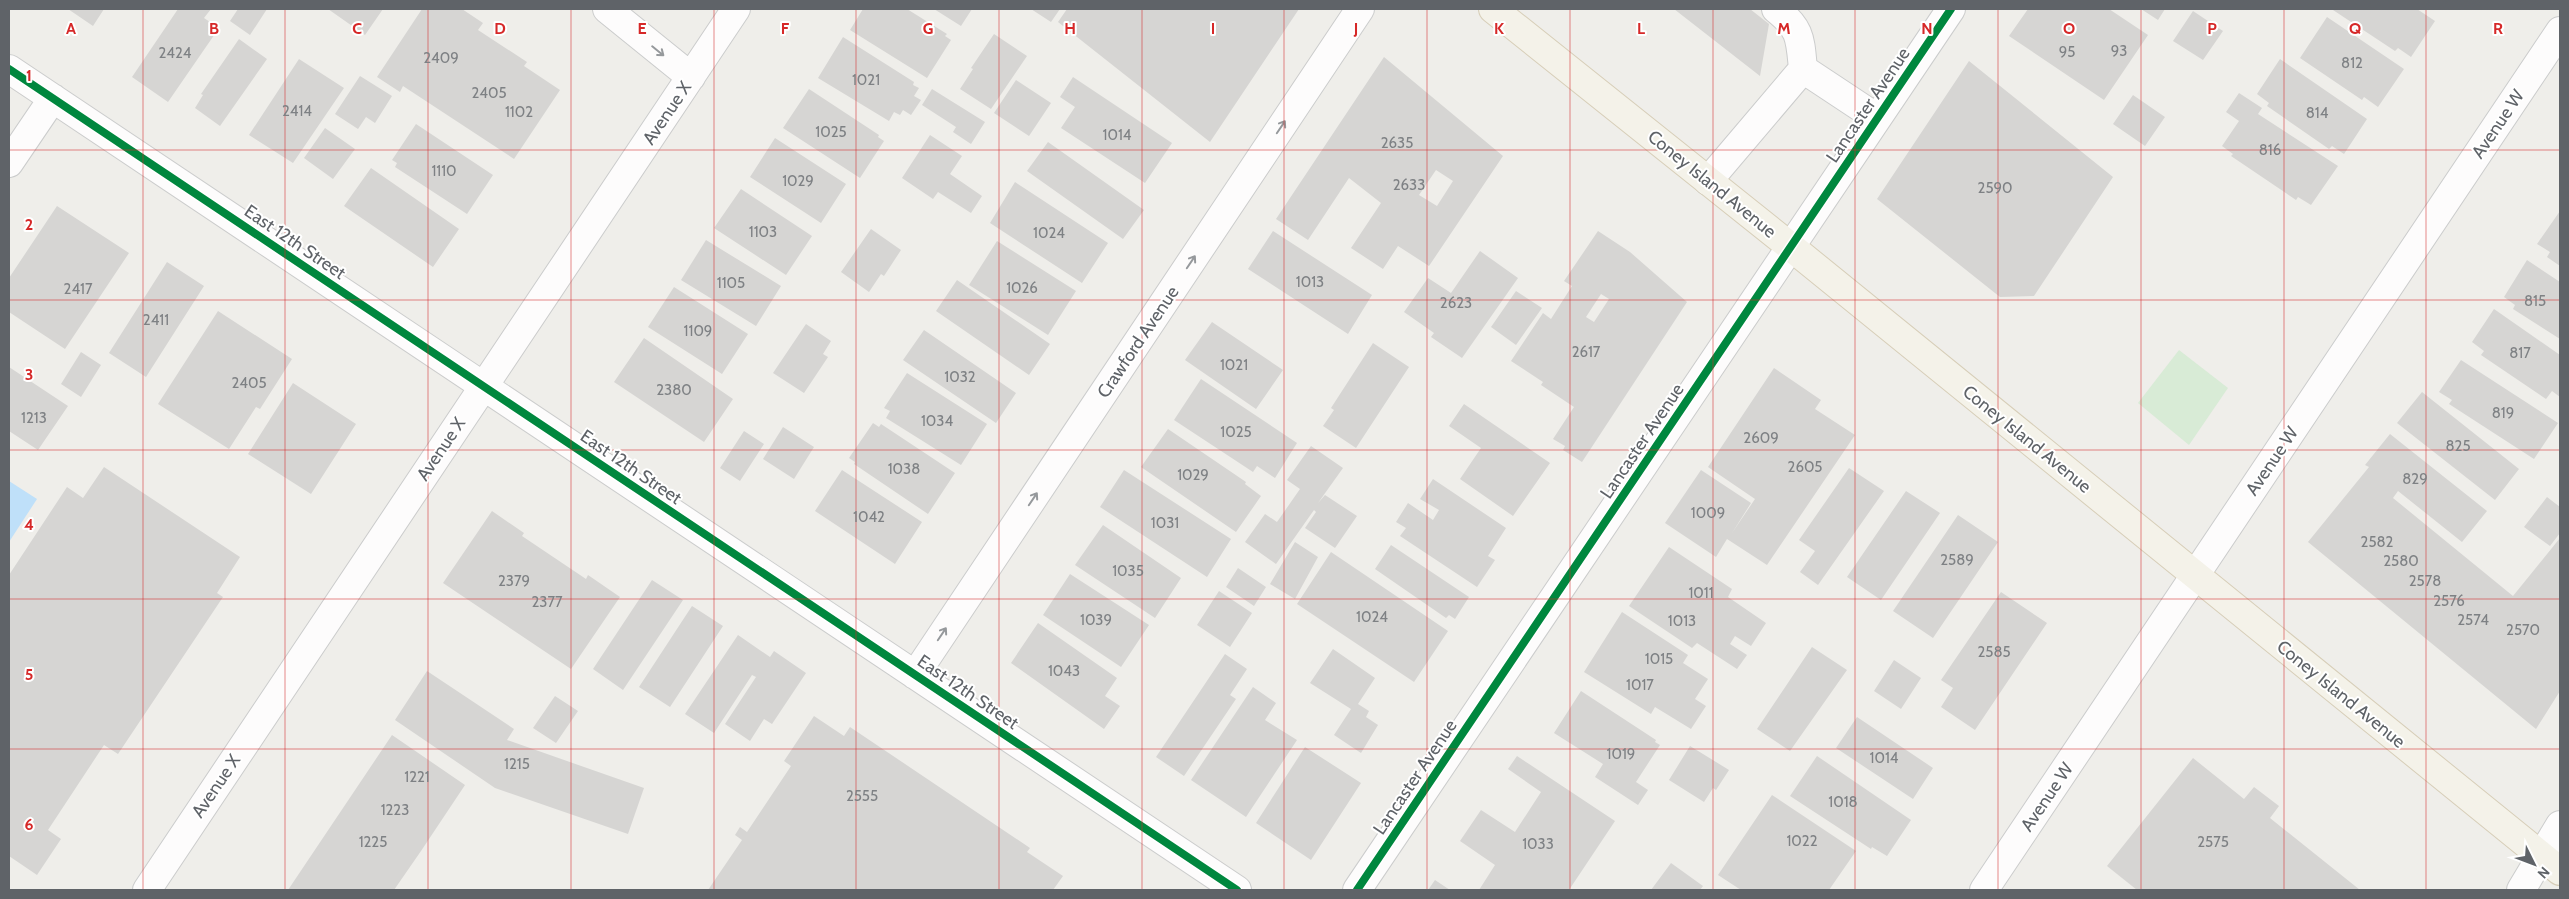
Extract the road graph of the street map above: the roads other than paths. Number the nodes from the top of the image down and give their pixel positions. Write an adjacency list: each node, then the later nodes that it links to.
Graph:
1 (607, 9): 10 (street, one-way to 10)
2 (736, 9): 10 (street, Avenue X)
3 (1360, 9): 18 (street, Crawford Avenue, one-way to 3)
4 (1494, 9): 14 (main road, Coney Island Avenue)
5 (1776, 9): 9 (street)
6 (1951, 9): 12 (street, Lancaster Avenue)
7 (2560, 31): 17 (street, Avenue W)
8 (9, 69): 11 (street, East 12th Street)
9 (1803, 69): 12 (street); 14 (street)
10 (691, 77): 16 (street, Avenue X)
11 (53, 98): 13 (street); 16 (street, East 12th Street)
12 (1877, 118): 15 (street, Lancaster Avenue)
13 (9, 163)
14 (1708, 181): 15 (main road, Coney Island Avenue)
15 (1791, 247): 17 (main road, Coney Island Avenue); 23 (street, Lancaster Avenue)
16 (483, 386): 18 (street, East 12th Street); 21 (street, Avenue X)
17 (2195, 576): 20 (main road, Coney Island Avenue); 24 (street, Avenue W)
18 (915, 675): 22 (street, East 12th Street)
19 (2560, 825): 20 (street)
20 (2551, 864): 25 (street)
21 (146, 890)
22 (1237, 890)
23 (1357, 890)
24 (1984, 890)
25 (2521, 890)

